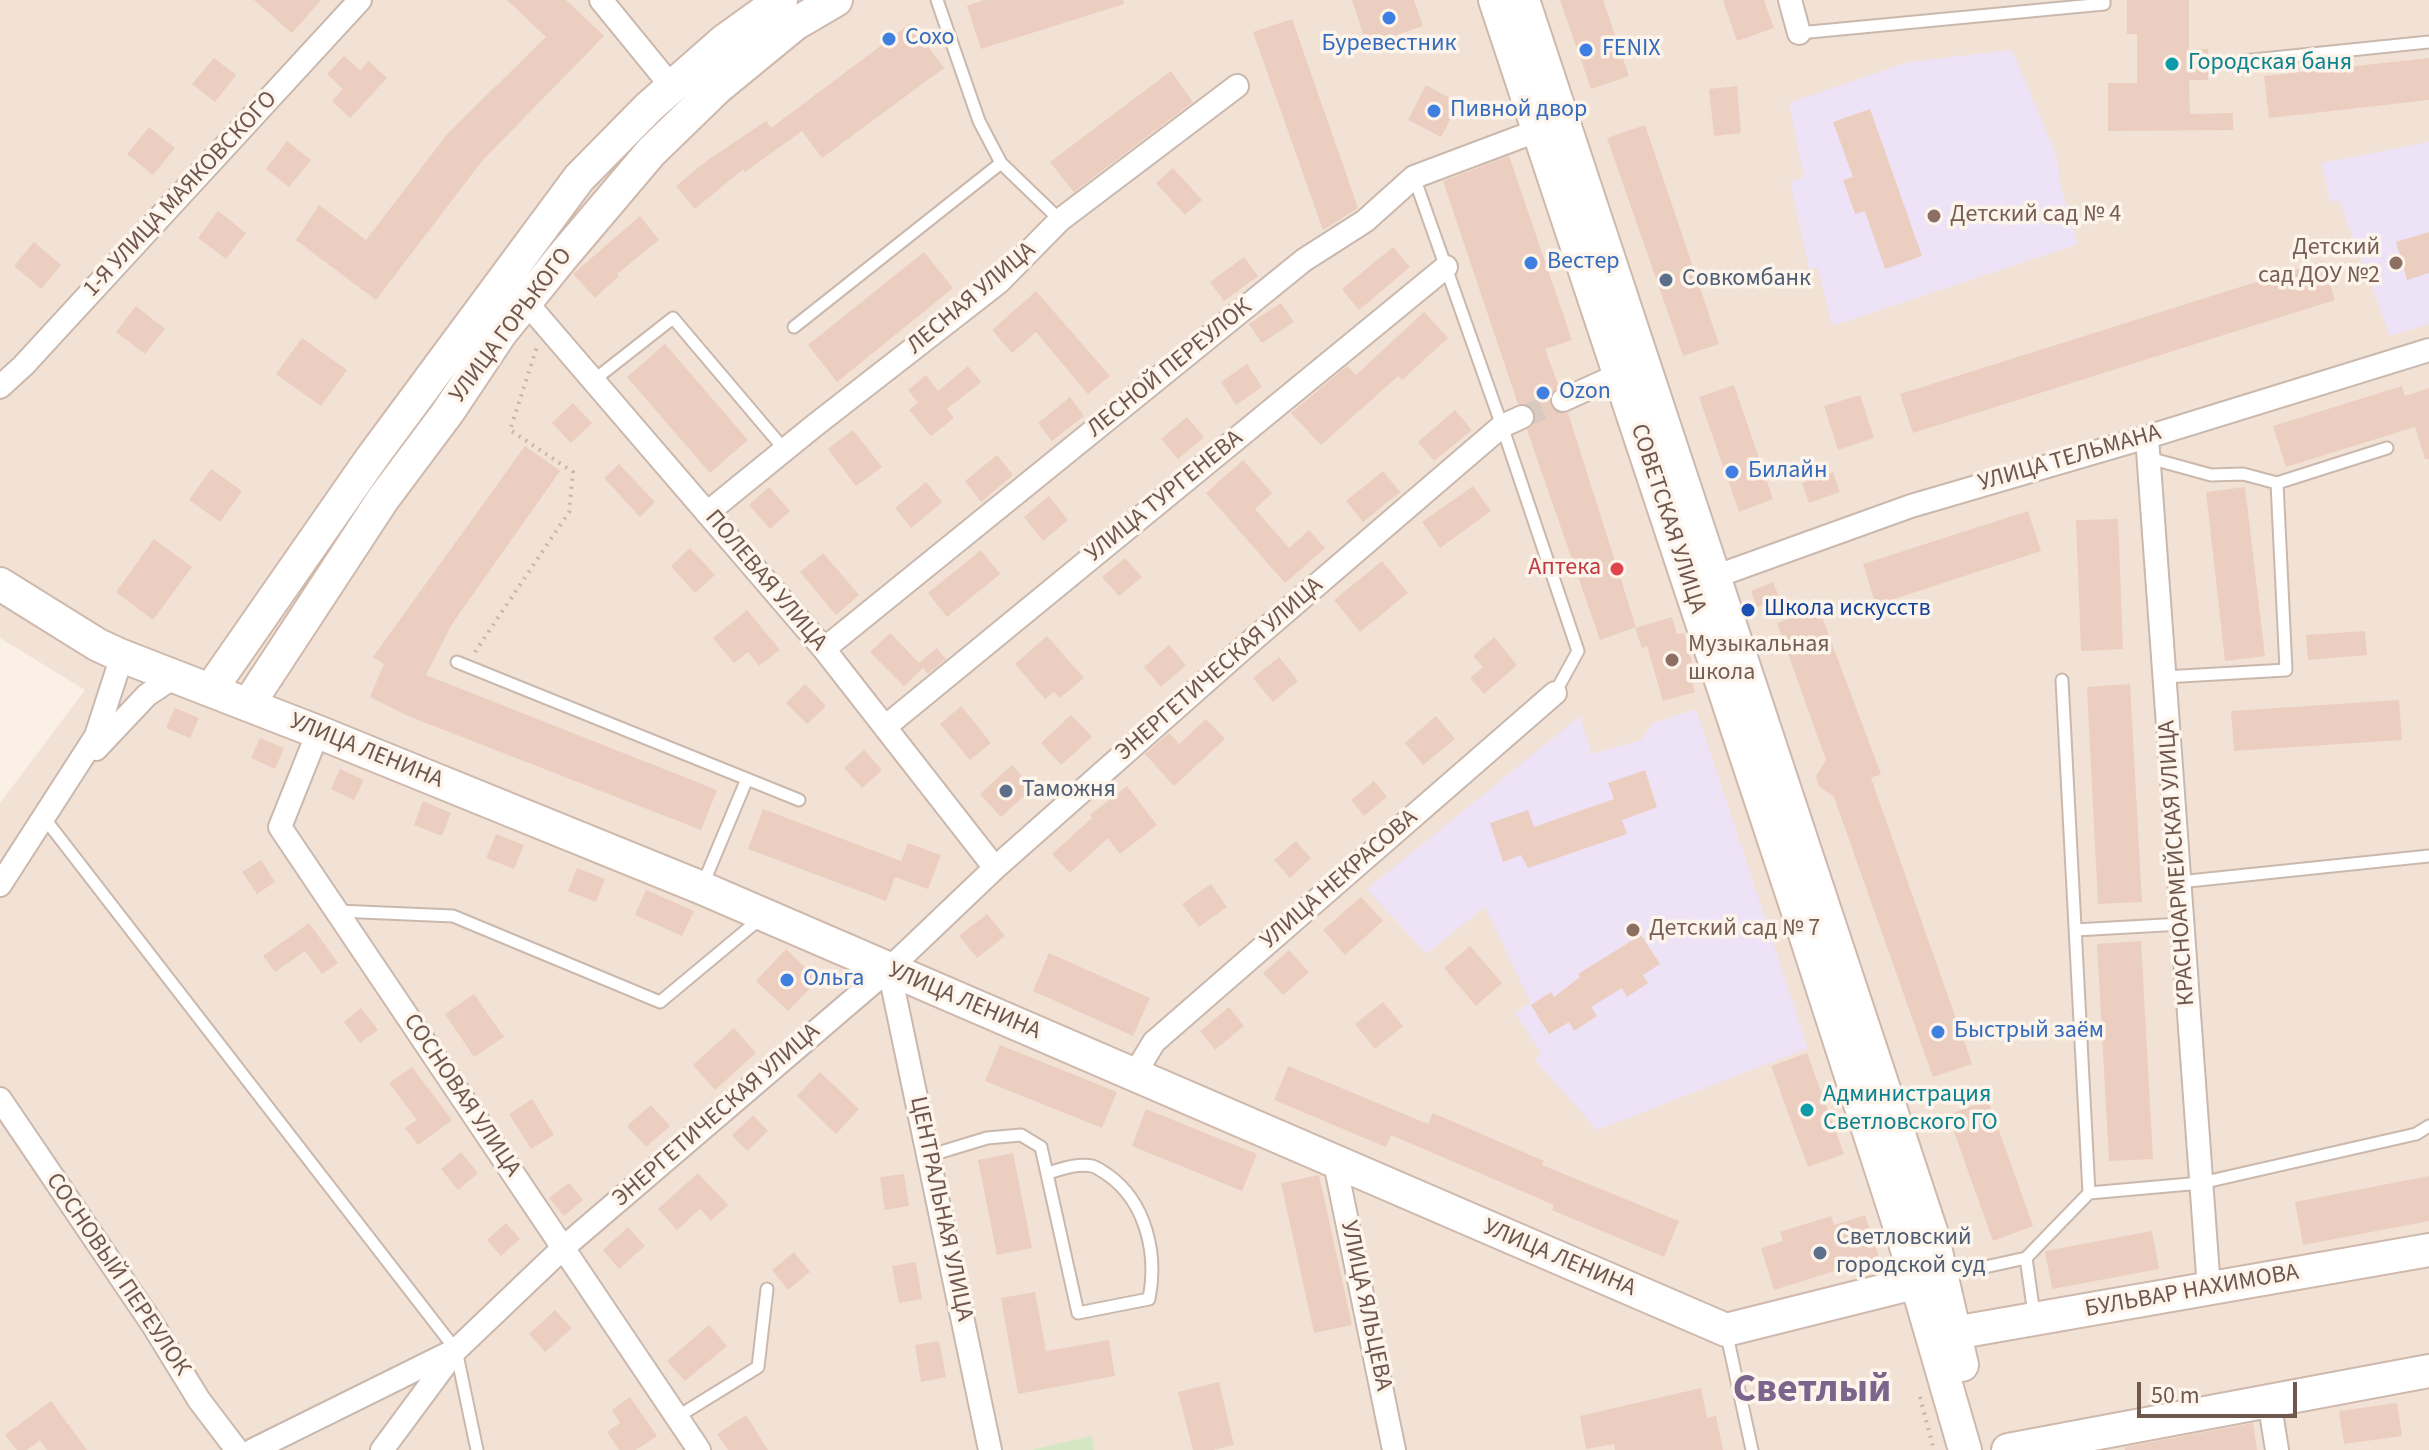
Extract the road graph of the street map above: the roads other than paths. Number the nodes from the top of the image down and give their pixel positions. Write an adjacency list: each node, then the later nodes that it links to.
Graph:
1 (360, 0): 27 (street, 1-Я УЛИЦА МАЯКОВСКОГО)
2 (601, 0): 14 (street)
3 (781, 0): 14 (street, УЛИЦА ГОРЬКОГО)
4 (836, 0): 15 (street, УЛИЦА ГОРЬКОГО)
5 (937, 0): 17 (lane)
6 (1495, 0): 16 (street, СОВЕТСКАЯ УЛИЦА)
7 (1523, 0): 35 (street, СОВЕТСКАЯ УЛИЦА)
8 (1790, 0): 10 (street)
9 (2104, 0): 10 (lane)
10 (1799, 33)
11 (2429, 42): 12 (lane)
12 (2243, 61)
13 (1237, 86): 19 (street, ЛЕСНАЯ УЛИЦА)
14 (672, 87): 15 (street); 21 (street, УЛИЦА ГОРЬКОГО)
15 (693, 111): 22 (street, УЛИЦА ГОРЬКОГО)
16 (1539, 130): 18 (street, ЛЕСНОЙ ПЕРЕУЛОК); 25 (street, СОВЕТСКАЯ УЛИЦА)
17 (1001, 163): 19 (lane); 23 (lane)
18 (1414, 177): 20 (lane); 37 (street, ЛЕСНОЙ ПЕРЕУЛОК)
19 (1060, 220): 32 (street, ЛЕСНАЯ УЛИЦА)
20 (1446, 267): 29 (lane); 45 (street, УЛИЦА ТУРГЕНЕВА)
21 (502, 278): 22 (street); 42 (street, УЛИЦА ГОРЬКОГО)
22 (535, 312): 26 (street, ПОЛЕВАЯ УЛИЦА); 44 (street, УЛИЦА ГОРЬКОГО)
23 (794, 327)
24 (2429, 350): 30 (street, УЛИЦА ТЕЛЬМАНА)
25 (1618, 375): 28 (street); 72 (street, СОВЕТСКАЯ УЛИЦА)
26 (594, 380): 32 (lane); 34 (street, ПОЛЕВАЯ УЛИЦА)
27 (0, 387)
28 (1563, 400)
29 (1512, 422): 43 (lane); 52 (street, ЭНЕРГЕТИЧЕСКАЯ УЛИЦА)
30 (2147, 448): 33 (lane); 35 (street, УЛИЦА ТЕЛЬМАНА); 40 (street, КРАСНОАРМЕЙСКАЯ УЛИЦА)
31 (2387, 448): 33 (lane)
32 (784, 449): 34 (street, ЛЕСНАЯ УЛИЦА)
33 (2277, 483): 40 (lane)
34 (707, 513): 37 (street, ПОЛЕВАЯ УЛИЦА)
35 (1714, 577): 72 (street, СОВЕТСКАЯ УЛИЦА)
36 (0, 584): 38 (street, УЛИЦА ЛЕНИНА)
37 (824, 649): 45 (street, ПОЛЕВАЯ УЛИЦА)
38 (122, 656): 42 (street, УЛИЦА ЛЕНИНА); 47 (street)
39 (462, 664): 48 (lane)
40 (2164, 677): 53 (street, КРАСНОАРМЕЙСКАЯ УЛИЦА)
41 (2062, 680): 59 (lane)
42 (200, 685): 44 (street, УЛИЦА ЛЕНИНА); 47 (street)
43 (1555, 693): 61 (street, УЛИЦА НЕКРАСОВА)
44 (248, 705): 46 (street, УЛИЦА ЛЕНИНА)
45 (885, 727): 52 (street, ПОЛЕВАЯ УЛИЦА)
46 (318, 732): 55 (street, УЛИЦА ЛЕНИНА); 56 (street, СОСНОВАЯ УЛИЦА)
47 (73, 773): 50 (street)
48 (747, 779): 49 (lane); 55 (lane)
49 (799, 800)
50 (45, 819): 54 (street); 78 (lane)
51 (2429, 856): 53 (lane)
52 (995, 868): 60 (street, ЭНЕРГЕТИЧЕСКАЯ УЛИЦА)
53 (2179, 882): 58 (street, КРАСНОАРМЕЙСКАЯ УЛИЦА)
54 (0, 885)
55 (702, 888): 57 (street, УЛИЦА ЛЕНИНА)
56 (336, 910): 57 (lane); 69 (street, СОСНОВАЯ УЛИЦА)
57 (764, 915): 60 (street, УЛИЦА ЛЕНИНА)
58 (2182, 924): 59 (lane); 67 (street, КРАСНОАРМЕЙСКАЯ УЛИЦА)
59 (2075, 930): 68 (lane)
60 (889, 969): 61 (street, УЛИЦА ЛЕНИНА); 64 (street, ЦЕНТРАЛЬНАЯ УЛИЦА); 69 (street, ЭНЕРГЕТИЧЕСКАЯ УЛИЦА)
61 (1134, 1075): 65 (street, УЛИЦА ЛЕНИНА)
62 (2, 1105): 82 (street, СОСНОВЫЙ ПЕРЕУЛОК)
63 (2429, 1126): 67 (lane)
64 (928, 1156): 66 (lane); 87 (street, ЦЕНТРАЛЬНАЯ УЛИЦА)
65 (1335, 1163): 76 (street, УЛИЦА ЛЕНИНА); 88 (street, УЛИЦА ЯЛЬЦЕВА)
66 (1048, 1173): 66 (lane)
67 (2201, 1183): 68 (lane); 74 (street, КРАСНОАРМЕЙСКАЯ УЛИЦА)
68 (2089, 1193): 71 (lane)
69 (563, 1248): 78 (street); 81 (street, СОСНОВАЯ УЛИЦА)
70 (2429, 1250): 74 (street, БУЛЬВАР НАХИМОВА)
71 (2026, 1258): 72 (lane); 75 (lane)
72 (1930, 1279): 76 (street); 77 (street, СОВЕТСКАЯ УЛИЦА)
73 (767, 1289): 81 (lane)
74 (2209, 1289): 75 (street, БУЛЬВАР НАХИМОВА)
75 (2035, 1320): 77 (street, БУЛЬВАР НАХИМОВА)
76 (1726, 1330): 89 (lane)
77 (1945, 1341): 90 (street, СОВЕТСКАЯ УЛИЦА); 91 (street, СОВЕТСКАЯ УЛИЦА)
78 (456, 1350): 83 (street); 84 (street); 85 (lane)
79 (2429, 1371): 80 (street)
80 (2269, 1400): 92 (street); 93 (street)
81 (677, 1417): 86 (street, СОСНОВАЯ УЛИЦА)
82 (237, 1450)
83 (253, 1450)
84 (382, 1450)
85 (477, 1450)
86 (699, 1450)
87 (990, 1450)
88 (1394, 1450)
89 (1752, 1450)
90 (1965, 1450)
91 (1982, 1450)
92 (2008, 1450)
93 (2277, 1450)

